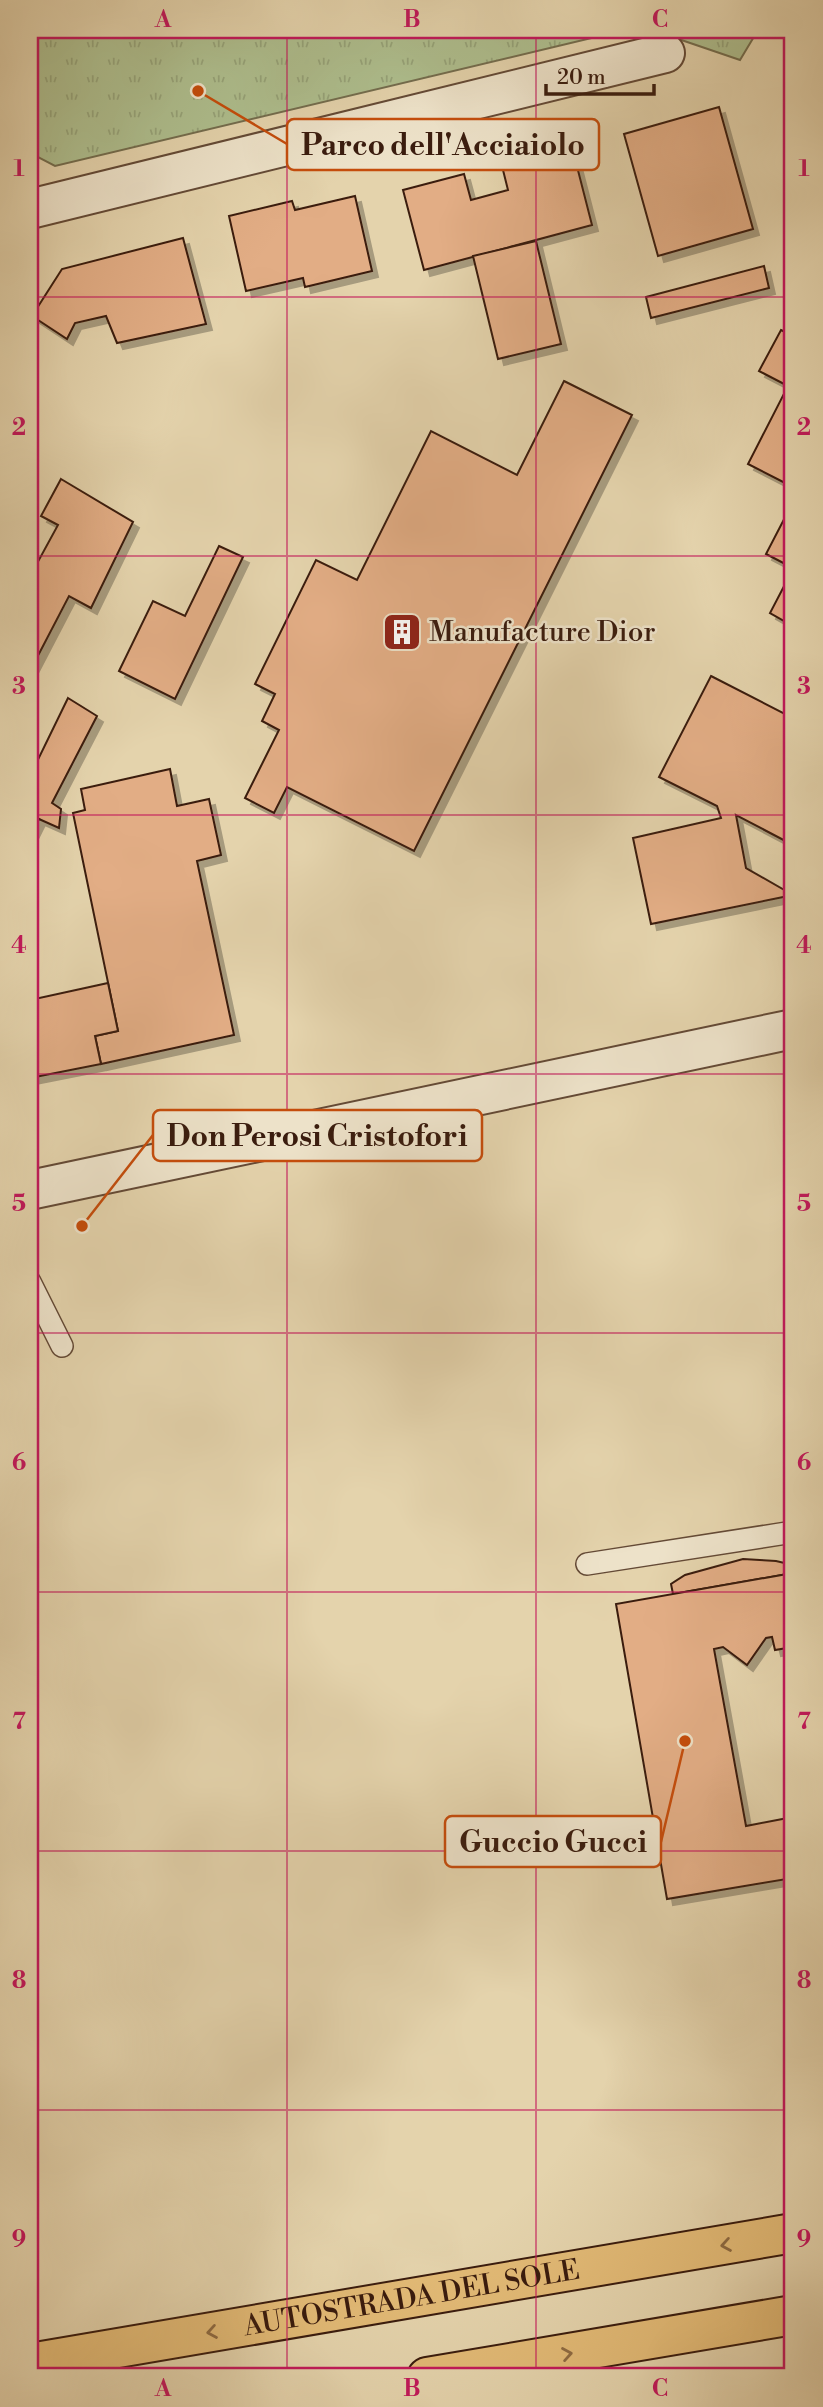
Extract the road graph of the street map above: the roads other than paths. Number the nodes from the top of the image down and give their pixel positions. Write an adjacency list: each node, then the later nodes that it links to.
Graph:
1 (665, 53): 2 (street)
2 (30, 209)
3 (793, 1030): 4 (street)
4 (30, 1190)
5 (30, 1282): 6 (lane)
6 (62, 1346)
7 (793, 1532): 8 (lane)
8 (587, 1564)
9 (793, 2233): 11 (highway, AUTOSTRADA DEL SOLE, one-way to 11)
10 (793, 2315): 12 (highway, one-way to 10)
11 (30, 2363)
12 (427, 2377)

